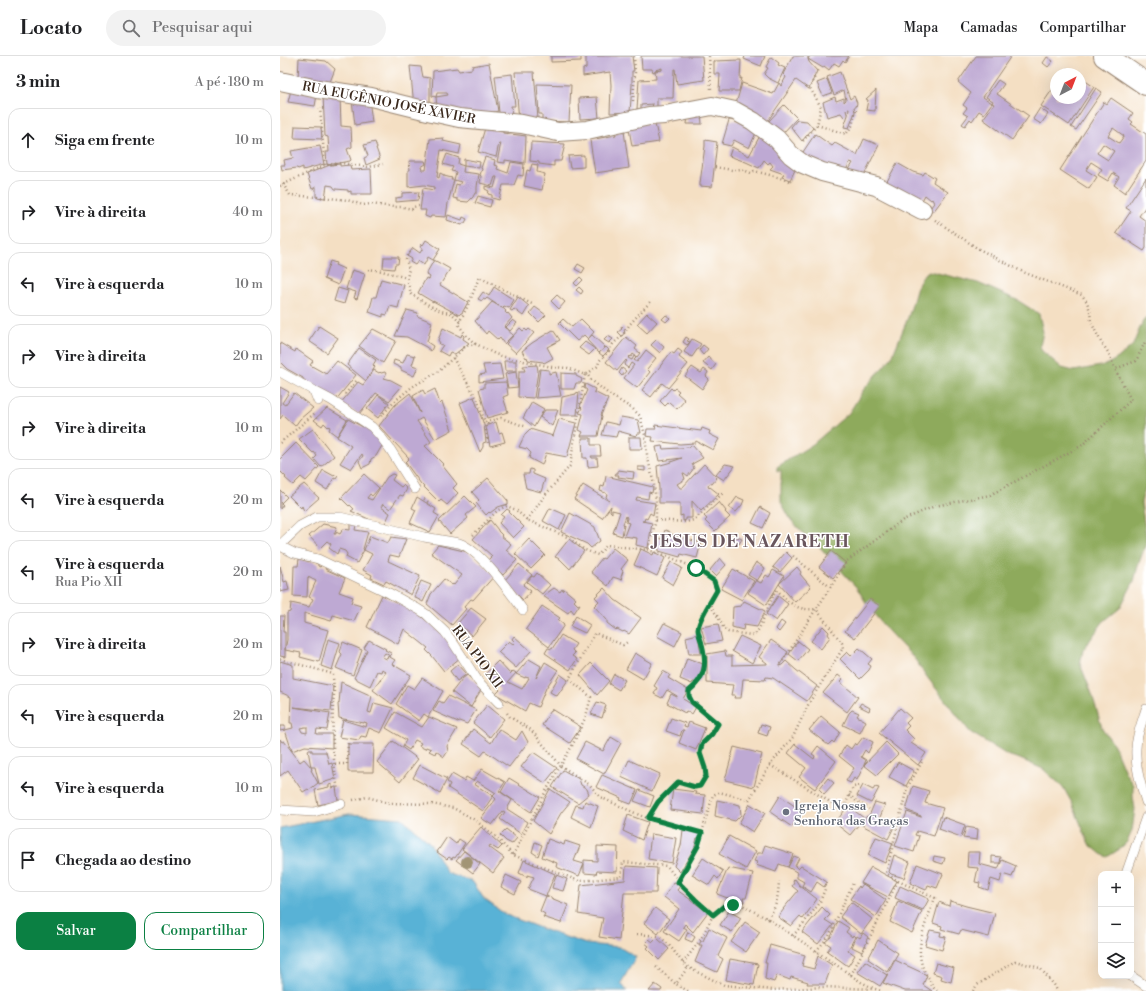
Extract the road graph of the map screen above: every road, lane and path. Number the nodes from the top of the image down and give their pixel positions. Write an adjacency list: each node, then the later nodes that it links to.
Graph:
1 (634, 56): 10 (path)
2 (709, 56): 8 (path)
3 (1105, 56): 6 (main road)
4 (818, 69): 11 (path)
5 (280, 81): 7 (street, RUA EUGÊNIO JOSÉ XAVIER)
6 (1146, 84)
7 (318, 89): 10 (street, RUA EUGÊNIO JOSÉ XAVIER); 14 (path)
8 (712, 106): 10 (street, RUA EUGÊNIO JOSÉ XAVIER); 12 (street, RUA EUGÊNIO JOSÉ XAVIER)
9 (856, 110): 11 (path)
10 (632, 120)
11 (817, 125): 12 (path)
12 (791, 155): 19 (street, RUA EUGÊNIO JOSÉ XAVIER)
13 (382, 164): 14 (path)
14 (325, 165): 17 (path)
15 (715, 167): 16 (path)
16 (782, 178)
17 (282, 185): 18 (path)
18 (419, 206)
19 (922, 210): 29 (path)
20 (407, 255): 22 (path)
21 (368, 269): 22 (path)
22 (407, 278): 25 (path)
23 (651, 301): 31 (path)
24 (532, 304): 25 (path)
25 (460, 321): 27 (path)
26 (1146, 340): 29 (path)
27 (476, 344): 28 (path); 31 (path)
28 (453, 358): 36 (path); 37 (path)
29 (1114, 369): 49 (path)
30 (280, 372): 33 (lane)
31 (586, 374): 43 (path); 44 (path)
32 (358, 379): 35 (path)
33 (314, 391): 34 (lane); 35 (lane)
34 (318, 401): 39 (path)
35 (338, 404): 37 (lane)
36 (485, 422): 38 (path); 40 (path)
37 (372, 427): 41 (lane)
38 (527, 427)
39 (280, 443)
40 (488, 445)
41 (415, 490)
42 (723, 493): 44 (path)
43 (527, 520): 45 (path); 47 (path)
44 (656, 520): 47 (path)
45 (464, 545): 46 (lane); 52 (lane)
46 (280, 546): 56 (lane, RUA PIO XII)
47 (648, 550): 50 (path)
48 (794, 556): 49 (path)
49 (830, 587): 51 (path)
50 (711, 601): 51 (path); 70 (path)
51 (816, 609): 55 (path); 61 (path)
52 (524, 610)
53 (629, 641): 62 (path)
54 (280, 660): 60 (path)
55 (784, 661)
56 (499, 703): 62 (path, RUA PIO XII)
57 (1146, 709): 65 (lane)
58 (348, 743): 60 (path)
59 (923, 760): 74 (path)
60 (335, 764): 66 (path)
61 (770, 765): 64 (path); 71 (path)
62 (561, 766): 70 (path, RUA PIO XII); 72 (path)
63 (861, 786): 64 (path)
64 (849, 795): 67 (path)
65 (1146, 802)
66 (341, 804): 68 (lane); 72 (path)
67 (869, 809)
68 (280, 810)
69 (1146, 817): 73 (lane)
70 (648, 818): 71 (path, RUA PIO XII)
71 (702, 833): 75 (path)
72 (513, 855): 75 (path)
73 (1127, 871)
74 (898, 881): 87 (path); 94 (path)
75 (678, 882): 79 (path)
76 (779, 882): 80 (path)
77 (853, 883): 83 (path)
78 (824, 888): 82 (path)
79 (713, 915): 80 (path); 84 (path)
80 (768, 919): 82 (path)
81 (636, 934): 84 (path)
82 (794, 936): 83 (path)
83 (816, 951): 87 (path)
84 (683, 963): 86 (path)
85 (656, 967): 89 (path)
86 (688, 967): 89 (path); 91 (path)
87 (851, 975): 91 (path)
88 (1134, 978): 90 (lane)
89 (676, 984): 92 (path)
90 (1146, 986)
91 (875, 989): 93 (path)
92 (688, 991)
93 (882, 991)
94 (937, 991)
95 (973, 991): 96 (path)
96 (1057, 991)

